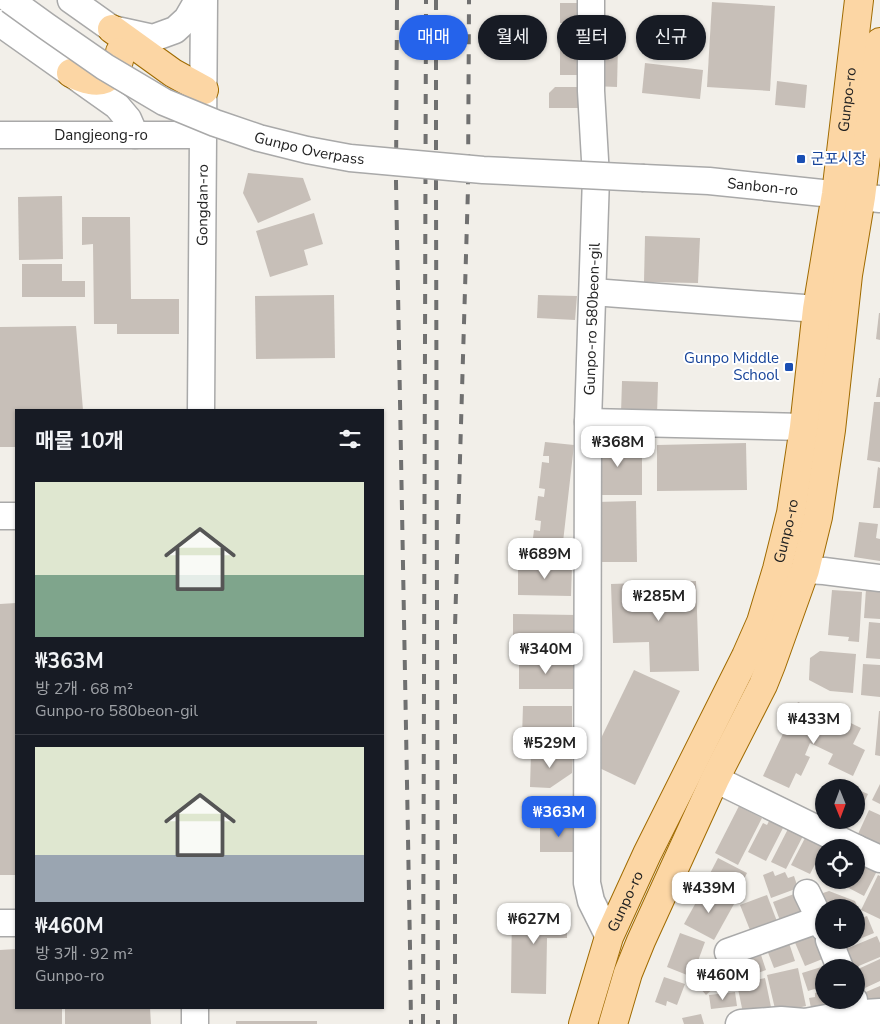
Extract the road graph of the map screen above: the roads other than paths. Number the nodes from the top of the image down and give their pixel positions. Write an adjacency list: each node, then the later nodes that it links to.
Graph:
1 (10, 0): 15 (street, Gunpo Overpass, bridge)
2 (71, 0): 8 (street)
3 (198, 0): 8 (street)
4 (204, 0): 11 (street, Gongdan-ro)
5 (591, 0): 17 (street, Gunpo-ro 580beon-gil)
6 (859, 0): 16 (main road, Gunpo-ro)
7 (0, 23): 10 (street)
8 (112, 29): 10 (main road); 11 (main road)
9 (880, 42): 16 (main road, Gunpo-ro)
10 (71, 73): 13 (street)
11 (204, 90): 14 (street, Gongdan-ro)
12 (0, 135): 13 (street, Dangjeong-ro)
13 (135, 135): 14 (street, Dangjeong-ro)
14 (203, 135): 19 (street, Gongdan-ro)
15 (644, 178): 16 (street, Sanbon-ro)
16 (859, 196): 18 (main road, Gunpo-ro); 24 (main road, Gunpo-ro)
17 (592, 292): 18 (street); 20 (street, Gunpo-ro 580beon-gil)
18 (817, 309): 21 (main road, Gunpo-ro)
19 (201, 409)
20 (588, 422): 21 (street); 37 (street, Gunpo-ro 580beon-gil)
21 (804, 427): 26 (main road, Gunpo-ro)
22 (0, 516): 23 (street)
23 (15, 516)
24 (805, 570): 25 (street); 27 (main road, Gunpo-ro)
25 (880, 578)
26 (761, 622): 27 (main road); 37 (main road, Gunpo-ro)
27 (763, 685): 28 (main road, Gunpo-ro)
28 (715, 779): 29 (street); 45 (main road, Gunpo-ro)
29 (838, 839)
30 (865, 852): 31 (street)
31 (880, 860)
32 (807, 892): 33 (street)
33 (815, 909)
34 (0, 923): 35 (street)
35 (15, 923)
36 (815, 931): 38 (street)
37 (609, 937): 44 (main road, Gunpo-ro)
38 (728, 952)
39 (195, 1009): 43 (street)
40 (845, 1009): 46 (street)
41 (863, 1009): 42 (street)
42 (880, 1012)
43 (195, 1024)
44 (583, 1024)
45 (613, 1024)
46 (739, 1024)

